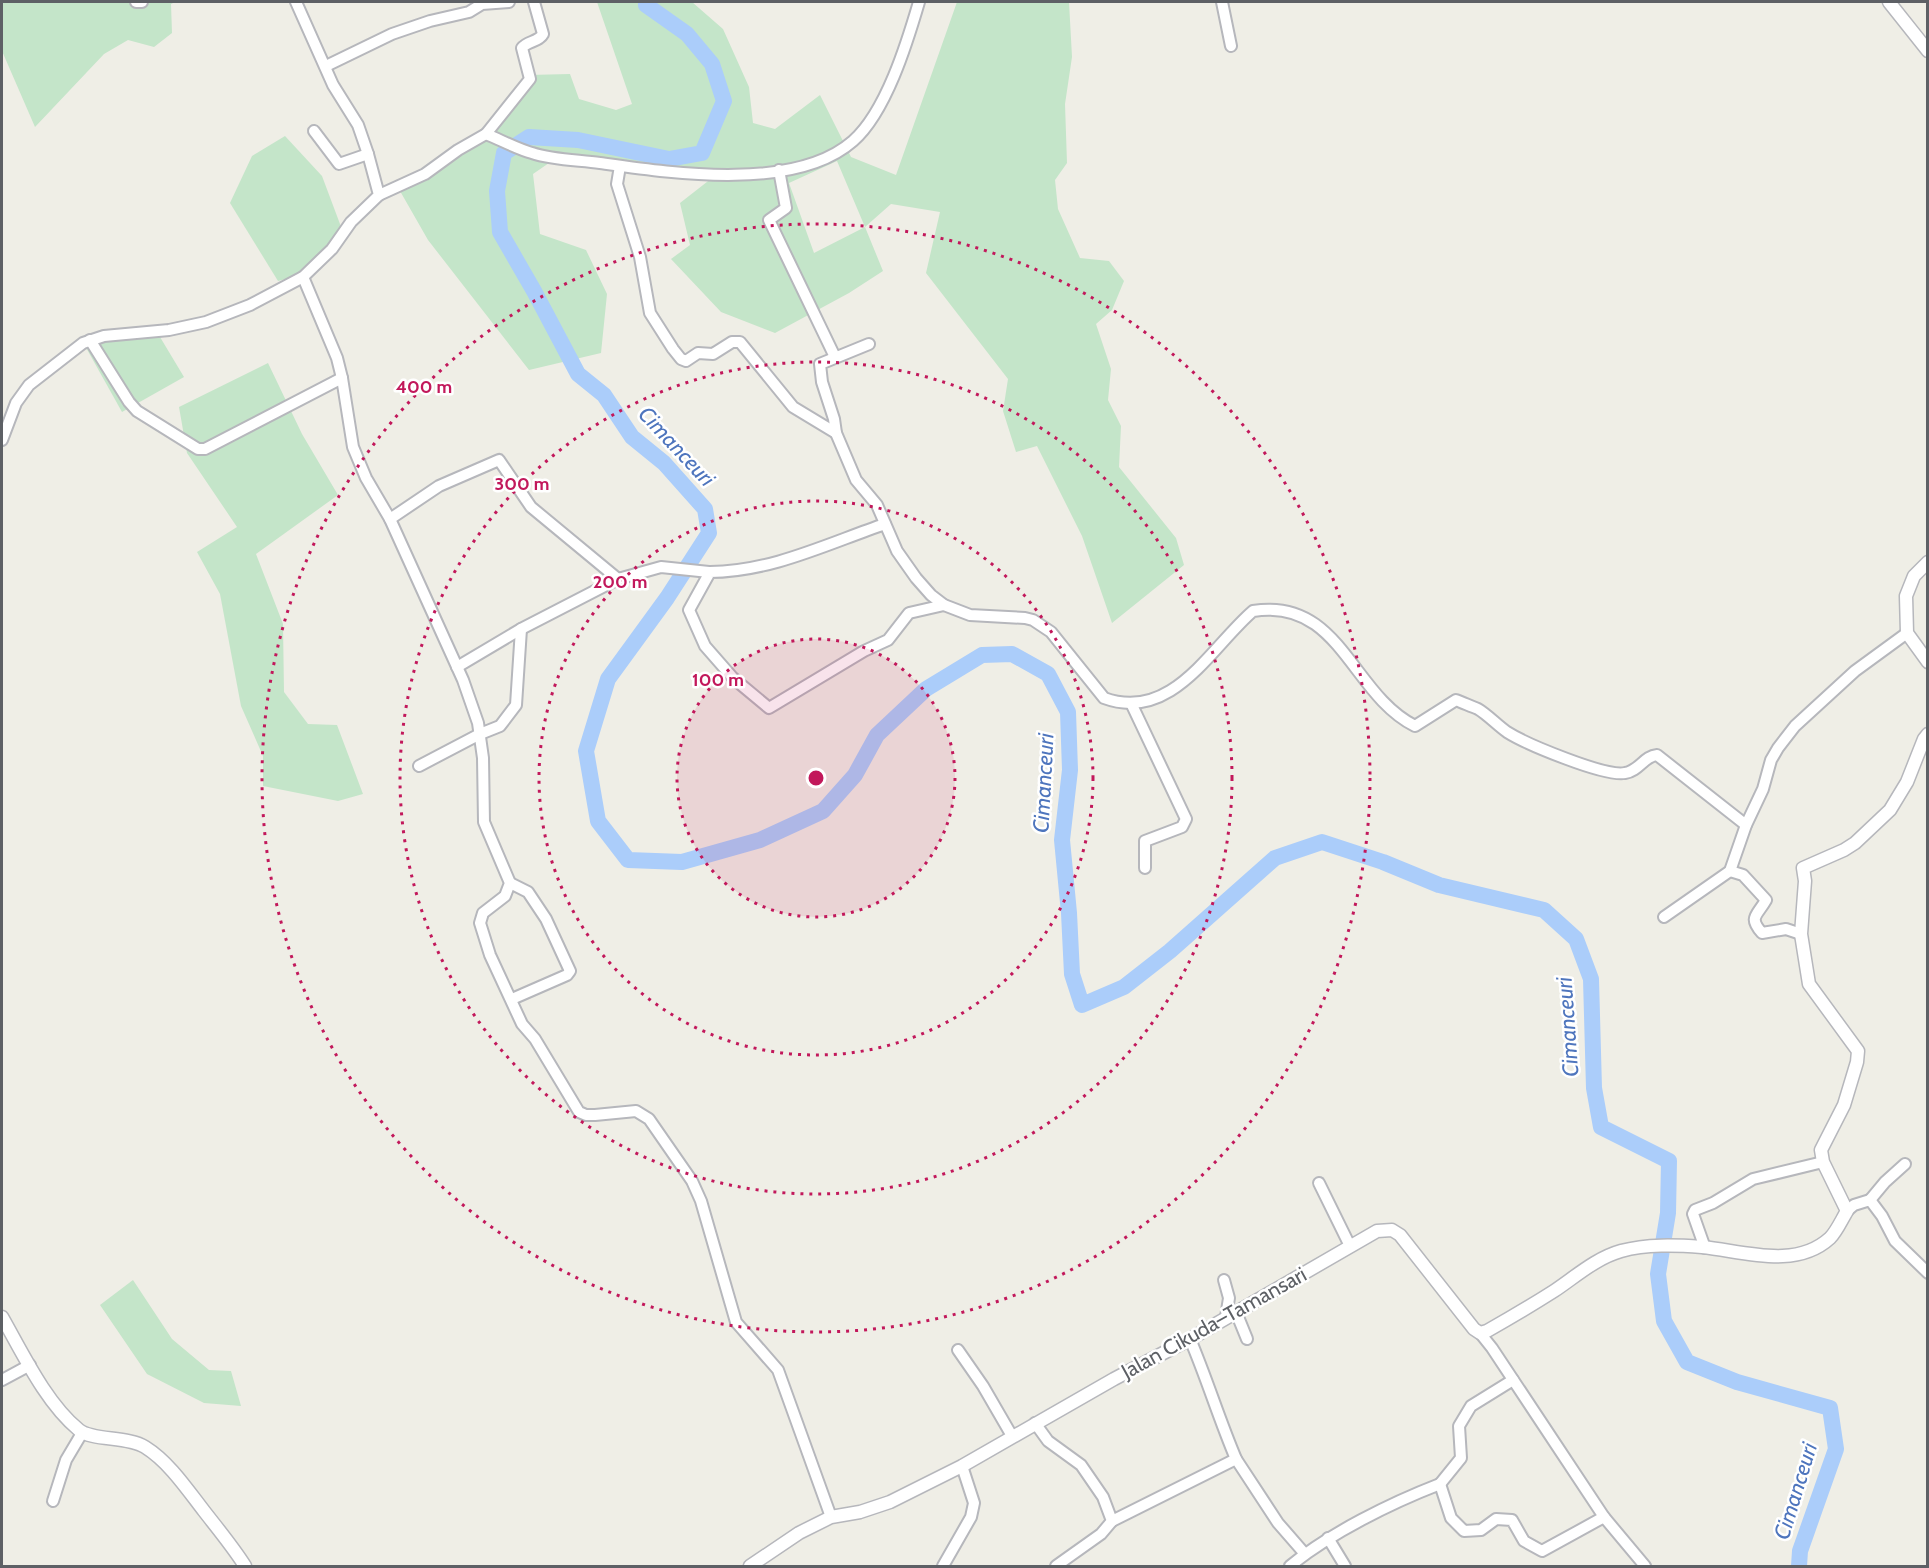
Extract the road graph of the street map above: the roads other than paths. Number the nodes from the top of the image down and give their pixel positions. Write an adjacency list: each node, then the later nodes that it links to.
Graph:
1 (136, 2): 2 (street)
2 (142, 2)
3 (296, 2): 11 (street)
4 (509, 2): 11 (street)
5 (534, 2): 13 (street)
6 (919, 2): 16 (street)
7 (1221, 2): 9 (street)
8 (1889, 2): 10 (street)
9 (1231, 46)
10 (1928, 51)
11 (326, 66): 14 (street)
12 (314, 131): 14 (street)
13 (486, 134): 15 (street); 17 (street)
14 (368, 154): 17 (street)
15 (620, 166): 16 (street); 23 (street)
16 (779, 171): 21 (street)
17 (379, 195): 18 (street)
18 (303, 278): 19 (street); 22 (street)
19 (90, 340): 22 (street); 24 (street)
20 (869, 344): 21 (street)
21 (835, 357): 23 (street)
22 (342, 378): 25 (street)
23 (836, 433): 26 (street)
24 (2, 440)
25 (390, 519): 29 (street); 34 (street)
26 (885, 524): 30 (street); 30 (street)
27 (1928, 562): 32 (street)
28 (709, 572): 29 (street)
29 (618, 579): 31 (street)
30 (944, 605): 35 (street)
31 (521, 629): 34 (street); 36 (street)
32 (1907, 633): 33 (street); 39 (street)
33 (1928, 662)
34 (456, 666): 36 (street)
35 (1131, 703): 39 (street); 40 (street)
36 (480, 734): 38 (street); 42 (street)
37 (1928, 734): 44 (street)
38 (419, 766)
39 (1746, 825): 41 (street)
40 (1145, 868)
41 (1730, 871): 43 (street); 44 (street)
42 (510, 884): 45 (street); 45 (street)
43 (1664, 917)
44 (1800, 934): 46 (street)
45 (512, 999): 71 (street)
46 (1824, 1162): 50 (street); 52 (street)
47 (1905, 1164): 49 (street)
48 (1319, 1183): 51 (street)
49 (1870, 1200): 50 (street); 53 (street)
50 (1847, 1211): 52 (street)
51 (1350, 1246): 55 (street, Jalan Cikuda–Tamansari); 57 (street, Jalan Cikuda–Tamansari)
52 (1705, 1248): 57 (street)
53 (1928, 1274)
54 (1224, 1280): 55 (street)
55 (1231, 1315): 58 (street, Jalan Cikuda–Tamansari); 59 (street)
56 (2, 1317): 61 (street)
57 (1480, 1333): 63 (street)
58 (1190, 1339): 64 (street, Jalan Cikuda–Tamansari); 67 (street)
59 (1246, 1339)
60 (958, 1350): 66 (street)
61 (30, 1365): 62 (street); 65 (street)
62 (2, 1380)
63 (1513, 1380): 69 (street); 72 (street)
64 (1035, 1423): 66 (street, Jalan Cikuda–Tamansari); 73 (street)
65 (82, 1433): 70 (street); 76 (street)
66 (1012, 1436): 68 (street, Jalan Cikuda–Tamansari)
67 (1236, 1459): 73 (street); 75 (street)
68 (962, 1466): 71 (street, Jalan Cikuda–Tamansari); 78 (street)
69 (1440, 1484): 72 (street); 74 (street)
70 (53, 1501)
71 (831, 1517): 77 (street, Jalan Cikuda–Tamansari)
72 (1604, 1517): 82 (street)
73 (1112, 1521): 79 (street)
74 (1328, 1539): 75 (street); 81 (street)
75 (1305, 1554): 80 (street)
76 (245, 1566)
77 (750, 1566)
78 (944, 1566)
79 (1056, 1566)
80 (1290, 1566)
81 (1345, 1566)
82 (1645, 1566)

